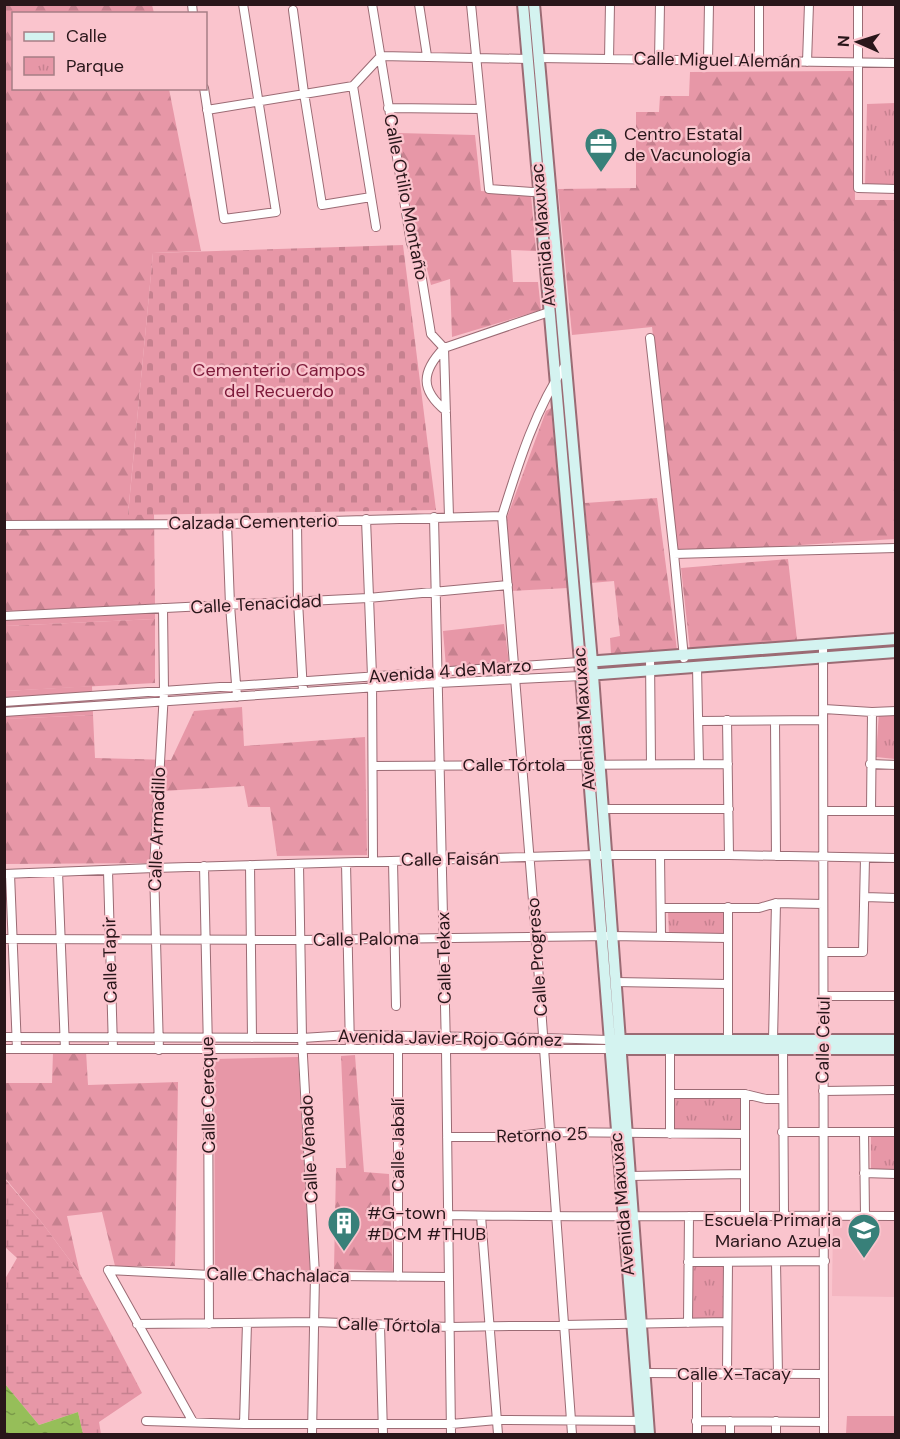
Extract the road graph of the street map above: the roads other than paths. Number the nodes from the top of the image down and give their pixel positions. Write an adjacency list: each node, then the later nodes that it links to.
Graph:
1 (243, 4): 28 (street)
2 (372, 4): 14 (street, Calle Otilio Montaño)
3 (419, 4): 15 (street)
4 (471, 4): 16 (street)
5 (523, 4): 17 (main road, Avenida Maxuxac)
6 (534, 4): 17 (main road, Avenida Maxuxac)
7 (610, 4): 18 (street)
8 (660, 4): 20 (street)
9 (709, 4): 19 (street)
10 (759, 4): 21 (street)
11 (809, 4): 22 (street)
12 (858, 4): 23 (street)
13 (293, 10): 27 (street)
14 (381, 57): 15 (street, Calle Miguel Alemán); 25 (street); 29 (street, Calle Otilio Montaño)
15 (427, 57): 16 (street, Calle Miguel Alemán)
16 (477, 58): 17 (street, Calle Miguel Alemán); 30 (street)
17 (533, 59): 18 (street, Calle Miguel Alemán); 33 (main road, Avenida Maxuxac)
18 (609, 59): 20 (street, Calle Miguel Alemán)
19 (708, 60): 20 (street, Calle Miguel Alemán); 21 (street, Calle Miguel Alemán)
20 (658, 61)
21 (759, 61): 22 (street, Calle Miguel Alemán)
22 (807, 62): 23 (street, Calle Miguel Alemán)
23 (858, 63): 24 (street, Calle Miguel Alemán); 32 (street)
24 (896, 63)
25 (353, 86): 27 (street); 34 (street)
26 (204, 90): 31 (street)
27 (304, 93): 28 (street); 34 (street)
28 (257, 101): 31 (street); 31 (street)
29 (388, 108): 30 (street); 38 (street, Calle Otilio Montaño)
30 (481, 109): 33 (street)
31 (207, 110)
32 (896, 189)
33 (545, 190): 36 (main road, Avenida Maxuxac); 39 (main road, Avenida Maxuxac)
34 (371, 197): 35 (street)
35 (376, 227)
36 (549, 312): 38 (street); 40 (main road, Avenida Maxuxac)
37 (650, 338): 50 (street)
38 (444, 348): 41 (street); 41 (street)
39 (566, 364): 40 (street); 65 (main road, Avenida Maxuxac)
40 (555, 379): 42 (street); 64 (main road, Avenida Maxuxac)
41 (446, 411): 44 (street)
42 (502, 516): 44 (street, Calzada Cementerio); 51 (street, Calle Progreso)
43 (434, 517): 44 (street, Calzada Cementerio); 45 (street, Calzada Cementerio); 52 (street, Calle Tekax)
44 (449, 517)
45 (366, 519): 46 (street, Calzada Cementerio); 53 (street)
46 (297, 522): 47 (street, Calzada Cementerio); 54 (street)
47 (227, 524): 48 (street, Calzada Cementerio); 55 (street)
48 (4, 525)
49 (896, 548): 50 (street)
50 (674, 554): 61 (street)
51 (508, 585): 52 (street, Calle Tenacidad); 66 (street, Calle Progreso)
52 (435, 592): 53 (street, Calle Tenacidad); 70 (street, Calle Tekax)
53 (368, 598): 54 (street, Calle Tenacidad); 73 (street)
54 (298, 602): 55 (street, Calle Tenacidad); 75 (street)
55 (230, 605): 56 (street, Calle Tenacidad); 77 (street)
56 (163, 608): 57 (street, Calle Tenacidad); 79 (street, Calle Armadillo)
57 (4, 616)
58 (896, 639): 59 (main road, Avenida 4 de Marzo)
59 (823, 645): 61 (main road, Avenida 4 de Marzo); 63 (street, Calle Celul)
60 (896, 652): 63 (main road, Avenida 4 de Marzo)
61 (684, 655): 62 (main road, Avenida 4 de Marzo); 68 (street)
62 (650, 657): 65 (main road, Avenida 4 de Marzo); 69 (street)
63 (823, 657): 67 (main road, Avenida 4 de Marzo); 87 (street, Calle Celul)
64 (580, 662): 65 (main road, Avenida 4 de Marzo); 66 (street, Avenida 4 de Marzo); 71 (main road, Avenida Maxuxac)
65 (592, 662): 72 (main road, Avenida Maxuxac)
66 (514, 666): 70 (street, Avenida 4 de Marzo); 74 (street, Calle Progreso)
67 (697, 667): 68 (main road, Avenida 4 de Marzo); 94 (street)
68 (683, 668): 69 (main road, Avenida 4 de Marzo)
69 (650, 670): 72 (main road, Avenida 4 de Marzo); 97 (street)
70 (438, 671): 73 (street, Avenida 4 de Marzo); 76 (street, Calle Tekax)
71 (581, 675): 72 (main road, Avenida 4 de Marzo); 74 (street, Avenida 4 de Marzo); 104 (main road, Avenida Maxuxac)
72 (593, 675): 105 (main road, Avenida Maxuxac)
73 (372, 676): 75 (street, Avenida 4 de Marzo); 78 (street)
74 (515, 679): 76 (street, Avenida 4 de Marzo); 96 (street, Calle Progreso)
75 (302, 681): 77 (street, Avenida 4 de Marzo); 80 (street)
76 (438, 683): 78 (street, Avenida 4 de Marzo); 101 (street, Calle Tekax)
77 (235, 685): 79 (street, Avenida 4 de Marzo); 82 (street)
78 (372, 688): 80 (street, Avenida 4 de Marzo); 103 (street)
79 (164, 692): 81 (street, Avenida 4 de Marzo); 85 (street, Calle Armadillo)
80 (303, 692): 82 (street, Avenida 4 de Marzo)
81 (99, 696): 83 (street, Avenida 4 de Marzo); 86 (street)
82 (237, 697): 85 (street, Avenida 4 de Marzo)
83 (51, 699): 84 (street, Avenida 4 de Marzo); 88 (street)
84 (6, 702): 90 (street)
85 (164, 703): 86 (street, Avenida 4 de Marzo); 127 (street, Calle Armadillo)
86 (101, 707): 88 (street, Avenida 4 de Marzo)
87 (824, 709): 91 (street); 93 (street, Calle Celul)
88 (52, 710): 90 (street, Avenida 4 de Marzo)
89 (896, 711): 91 (street)
90 (7, 712)
91 (872, 712): 100 (street)
92 (728, 720): 94 (street); 95 (street); 99 (street)
93 (823, 720): 95 (street); 108 (street, Calle Celul)
94 (699, 721): 98 (street)
95 (775, 721): 115 (street)
96 (522, 764): 101 (street, Calle Tórtola); 104 (street, Calle Tórtola); 117 (street, Calle Progreso)
97 (651, 764): 98 (street, Calle Tórtola); 105 (street, Calle Tórtola)
98 (699, 764): 99 (street, Calle Tórtola)
99 (728, 764): 107 (street)
100 (870, 764): 102 (street); 110 (street)
101 (440, 765): 103 (street, Calle Tórtola); 120 (street, Calle Tekax)
102 (896, 765)
103 (373, 766): 121 (street)
104 (588, 766): 105 (street, Calle Tórtola); 111 (main road, Avenida Maxuxac)
105 (600, 766): 106 (main road, Avenida Maxuxac)
106 (603, 809): 107 (street); 114 (main road, Avenida Maxuxac)
107 (729, 809): 113 (street)
108 (824, 811): 110 (street); 116 (street, Calle Celul)
109 (896, 811): 110 (street)
110 (871, 812)
111 (595, 855): 114 (street, Calle Faisán); 117 (street, Calle Faisán); 138 (main road, Avenida Maxuxac)
112 (660, 855): 113 (street, Calle Faisán); 114 (street, Calle Faisán); 136 (street)
113 (729, 855): 115 (street, Calle Faisán)
114 (606, 856): 138 (main road, Avenida Maxuxac)
115 (776, 856): 116 (street, Calle Faisán)
116 (824, 857): 118 (street, Calle Faisán); 134 (street, Calle Celul)
117 (530, 858): 120 (street, Calle Faisán); 139 (street, Calle Progreso)
118 (865, 858): 119 (street, Calle Faisán); 131 (street)
119 (896, 858)
120 (441, 859): 122 (street, Calle Faisán); 145 (street, Calle Tekax)
121 (373, 861): 122 (street, Calle Faisán); 123 (street, Calle Faisán)
122 (393, 861): 144 (street)
123 (346, 863): 124 (street, Calle Faisán); 143 (street)
124 (298, 864): 125 (street, Calle Faisán); 150 (street, Calle Venado)
125 (250, 865): 126 (street, Calle Faisán); 149 (street)
126 (204, 866): 127 (street, Calle Faisán); 148 (street, Calle Cereque)
127 (154, 868): 128 (street, Calle Faisán); 147 (street, Calle Armadillo)
128 (108, 871): 129 (street, Calle Faisán); 146 (street, Calle Tapir)
129 (58, 872): 130 (street, Calle Faisán); 142 (street)
130 (7, 874): 141 (street)
131 (865, 897): 132 (street); 151 (street)
132 (896, 898)
133 (776, 903): 134 (street); 135 (street); 170 (street)
134 (823, 904): 151 (street, Calle Celul)
135 (728, 907): 136 (street); 140 (street)
136 (661, 908): 137 (street)
137 (661, 936): 138 (street, Calle Paloma); 140 (street, Calle Paloma)
138 (607, 937): 139 (street, Calle Paloma); 152 (main road, Avenida Maxuxac); 157 (main road, Avenida Maxuxac)
139 (536, 938): 145 (street, Calle Paloma); 169 (street, Calle Progreso)
140 (727, 938): 153 (street)
141 (9, 939): 142 (street, Calle Paloma); 160 (street)
142 (60, 939): 146 (street, Calle Paloma); 161 (street)
143 (348, 939): 144 (street, Calle Paloma); 150 (street, Calle Paloma); 158 (street)
144 (394, 939): 145 (street, Calle Paloma); 156 (street)
145 (443, 939): 166 (street, Calle Tekax)
146 (110, 940): 147 (street, Calle Paloma); 162 (street, Calle Tapir)
147 (155, 940): 148 (street, Calle Paloma); 163 (street, Calle Armadillo)
148 (204, 940): 149 (street, Calle Paloma); 164 (street, Calle Cereque)
149 (251, 940): 150 (street, Calle Paloma); 167 (street)
150 (300, 940): 168 (street, Calle Venado)
151 (824, 952): 154 (street, Calle Celul)
152 (616, 982): 153 (street); 157 (main road, Avenida Maxuxac)
153 (727, 984): 174 (street)
154 (824, 996): 155 (street); 172 (street, Calle Celul)
155 (896, 996)
156 (396, 1006)
157 (612, 1012): 173 (main road, Avenida Maxuxac)
158 (350, 1035): 165 (street, Avenida Javier Rojo Gómez); 168 (street, Avenida Javier Rojo Gómez); 180 (street)
159 (4, 1037): 160 (street, Avenida Javier Rojo Gómez)
160 (17, 1037): 161 (street, Avenida Javier Rojo Gómez); 178 (street)
161 (65, 1037): 162 (street, Avenida Javier Rojo Gómez); 175 (street)
162 (112, 1037): 163 (street, Avenida Javier Rojo Gómez); 179 (street, Calle Tapir)
163 (159, 1037): 164 (street, Avenida Javier Rojo Gómez); 185 (street, Calle Armadillo)
164 (208, 1037): 167 (street, Avenida Javier Rojo Gómez); 186 (street, Calle Cereque)
165 (398, 1037): 166 (street, Avenida Javier Rojo Gómez); 181 (street, Calle Jabalí)
166 (445, 1037): 169 (street, Avenida Javier Rojo Gómez); 188 (street, Calle Tekax)
167 (252, 1038): 168 (street, Avenida Javier Rojo Gómez)
168 (302, 1038): 187 (street, Calle Venado)
169 (543, 1038): 173 (street, Avenida Javier Rojo Gómez); 176 (street, Calle Progreso)
170 (773, 1040): 172 (main road, Avenida Javier Rojo Gómez); 174 (main road, Avenida Javier Rojo Gómez)
171 (896, 1040): 172 (main road, Avenida Javier Rojo Gómez)
172 (823, 1044): 183 (main road, Avenida Javier Rojo Gómez); 184 (main road, Avenida Javier Rojo Gómez); 190 (street, Calle Celul)
173 (615, 1045): 174 (main road, Avenida Javier Rojo Gómez); 176 (street, Avenida Javier Rojo Gómez); 182 (main road, Avenida Javier Rojo Gómez); 199 (main road, Avenida Maxuxac)
174 (728, 1045): 182 (main road, Avenida Javier Rojo Gómez); 183 (main road, Avenida Javier Rojo Gómez)
175 (65, 1048): 178 (street, Avenida Javier Rojo Gómez); 179 (street, Avenida Javier Rojo Gómez)
176 (544, 1048): 188 (street, Avenida Javier Rojo Gómez); 194 (street, Calle Progreso)
177 (4, 1049): 178 (street, Avenida Javier Rojo Gómez)
178 (17, 1049)
179 (112, 1049): 185 (street, Avenida Javier Rojo Gómez)
180 (350, 1049): 181 (street, Avenida Javier Rojo Gómez); 187 (street, Avenida Javier Rojo Gómez)
181 (397, 1049): 188 (street, Avenida Javier Rojo Gómez); 223 (street, Calle Jabalí)
182 (670, 1049): 191 (street)
183 (783, 1049): 193 (street)
184 (896, 1049)
185 (159, 1050): 186 (street, Avenida Javier Rojo Gómez)
186 (208, 1050): 187 (street, Avenida Javier Rojo Gómez); 221 (street, Calle Cereque)
187 (303, 1050): 222 (street, Calle Venado)
188 (446, 1050): 202 (street, Calle Tekax)
189 (896, 1090): 190 (street)
190 (823, 1091): 196 (street, Calle Celul)
191 (670, 1094): 192 (street); 200 (street)
192 (745, 1094): 193 (street); 201 (street)
193 (783, 1099): 195 (street)
194 (550, 1132): 199 (street, Retorno 25); 202 (street, Retorno 25); 216 (street, Calle Progreso)
195 (782, 1132): 196 (street); 209 (street)
196 (823, 1132): 197 (street); 210 (street, Calle Celul)
197 (864, 1132): 198 (street); 203 (street)
198 (896, 1132)
199 (622, 1133): 200 (street, Retorno 25); 206 (main road, Avenida Maxuxac); 212 (main road, Avenida Maxuxac)
200 (670, 1134): 201 (street, Retorno 25)
201 (745, 1134): 204 (street)
202 (447, 1137): 207 (street, Calle Tekax)
203 (864, 1173): 205 (street); 214 (street)
204 (745, 1174): 206 (street); 208 (street)
205 (896, 1174)
206 (630, 1176): 212 (main road, Avenida Maxuxac)
207 (448, 1215): 211 (street); 224 (street, Calle Tekax)
208 (745, 1215): 209 (street); 213 (street)
209 (783, 1215): 210 (street)
210 (824, 1215): 214 (street); 217 (street, Calle Celul)
211 (481, 1216): 216 (street); 234 (street)
212 (628, 1216): 213 (street); 216 (street); 233 (main road, Avenida Maxuxac)
213 (688, 1216): 218 (street)
214 (865, 1216): 215 (street)
215 (896, 1216)
216 (557, 1217): 228 (street, Calle Progreso)
217 (825, 1261): 220 (street); 240 (street, Calle Celul)
218 (688, 1262): 219 (street); 229 (street)
219 (728, 1262): 220 (street); 226 (street)
220 (776, 1262): 239 (street)
221 (210, 1275): 222 (street, Calle Chachalaca); 230 (street, Calle Chachalaca); 231 (street, Calle Cereque)
222 (315, 1275): 223 (street, Calle Chachalaca); 225 (street, Calle Venado)
223 (398, 1277): 224 (street, Calle Chachalaca)
224 (448, 1277): 235 (street, Calle Tekax)
225 (315, 1322): 227 (street, Calle Tórtola); 232 (street, Calle Tórtola); 251 (street, Calle Venado)
226 (727, 1322): 229 (street, Calle Tórtola); 237 (street)
227 (248, 1323): 231 (street, Calle Tórtola); 250 (street)
228 (564, 1323): 233 (street, Calle Tórtola); 234 (street, Calle Tórtola); 242 (street, Calle Progreso)
229 (687, 1323): 233 (street, Calle Tórtola)
230 (136, 1324): 231 (street, Calle Tórtola); 248 (street)
231 (209, 1324)
232 (380, 1324): 235 (street, Calle Tórtola); 252 (street)
233 (636, 1324): 236 (main road, Avenida Maxuxac); 245 (main road, Avenida Maxuxac)
234 (489, 1325): 235 (street, Calle Tórtola); 241 (street)
235 (450, 1327): 253 (street, Calle Tekax)
236 (645, 1373): 238 (street, Calle X-Tacay); 245 (main road, Avenida Maxuxac)
237 (727, 1373): 238 (street, Calle X-Tacay); 239 (street, Calle X-Tacay)
238 (697, 1374): 243 (street)
239 (777, 1374): 240 (street, Calle X-Tacay)
240 (824, 1374): 249 (street, Calle Celul)
241 (497, 1420): 242 (street); 253 (street); 257 (street)
242 (571, 1420): 245 (street); 258 (street, Calle Progreso)
243 (696, 1420): 246 (street); 261 (street)
244 (146, 1421): 248 (street)
245 (644, 1421): 259 (main road, Avenida Maxuxac); 260 (main road, Avenida Maxuxac)
246 (730, 1421): 247 (street); 262 (street)
247 (776, 1421): 249 (street); 263 (street)
248 (193, 1422): 250 (street)
249 (824, 1422): 264 (street, Calle Celul)
250 (244, 1424): 251 (street)
251 (312, 1424): 252 (street); 254 (street, Calle Venado)
252 (383, 1424): 253 (street); 255 (street)
253 (451, 1424): 256 (street, Calle Tekax)
254 (312, 1434)
255 (383, 1434)
256 (451, 1434)
257 (498, 1434)
258 (572, 1434)
259 (641, 1434)
260 (649, 1434)
261 (696, 1434)
262 (730, 1434)
263 (776, 1434)
264 (825, 1434)

